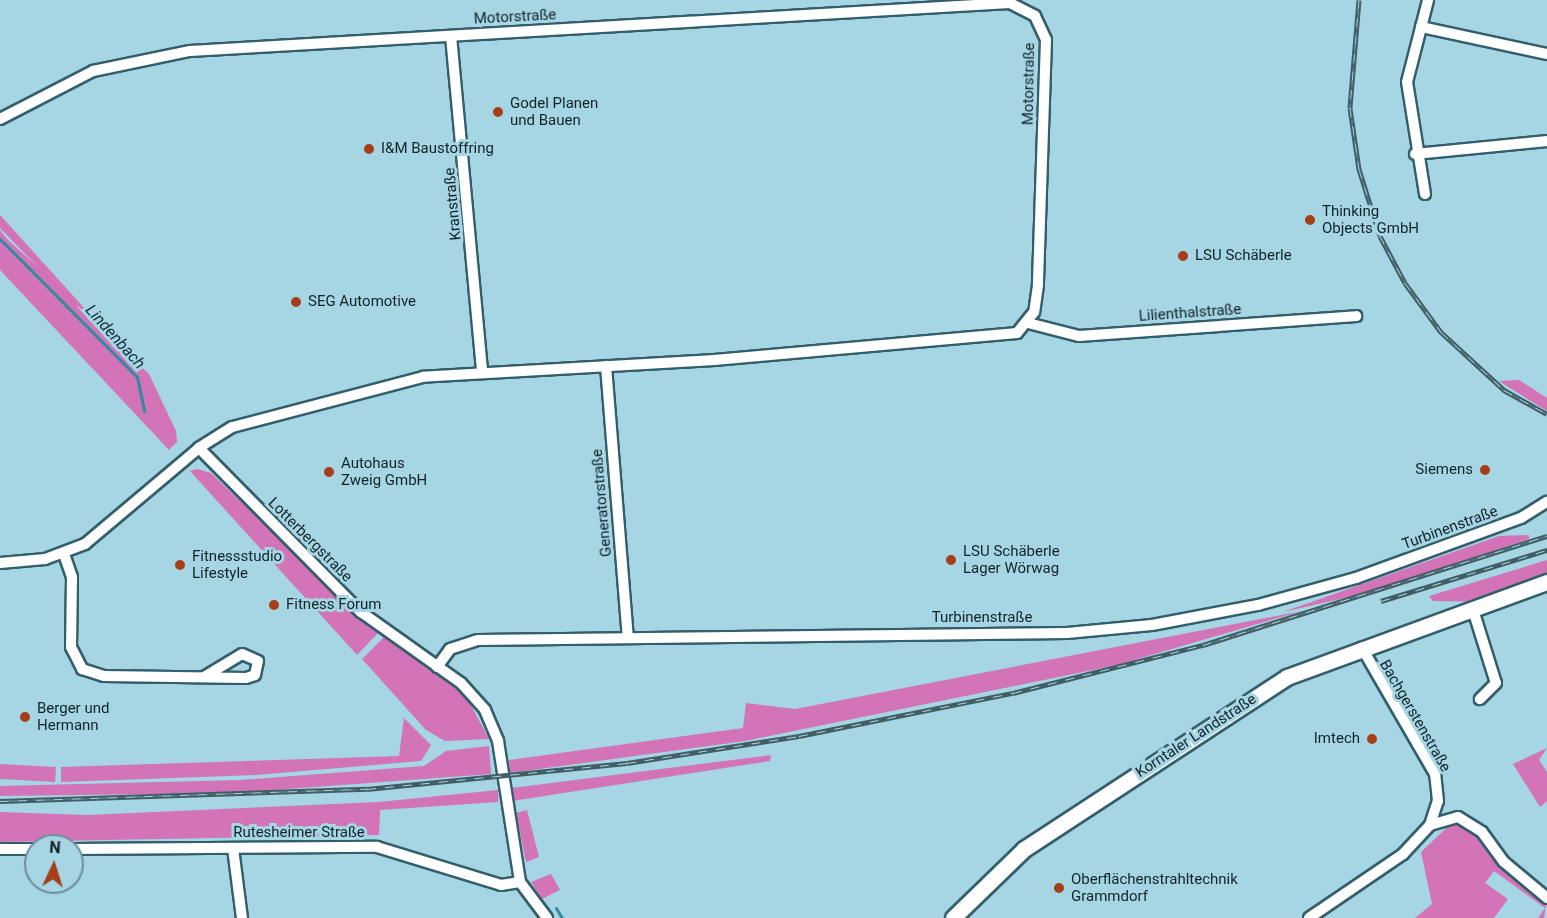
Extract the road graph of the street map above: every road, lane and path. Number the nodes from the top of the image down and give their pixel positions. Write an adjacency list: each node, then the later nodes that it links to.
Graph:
1 (1428, 0): 2 (street)
2 (1421, 27): 4 (street); 7 (street)
3 (452, 36): 5 (street, Motorstraße); 10 (street, Motorstraße); 12 (street, Kranstraße)
4 (1547, 54)
5 (0, 118)
6 (1547, 141): 7 (street)
7 (1415, 154): 8 (street)
8 (1425, 194)
9 (1356, 316): 10 (street, Lilienthalstraße)
10 (1028, 323): 11 (street)
11 (606, 366): 12 (street); 19 (street, Generatorstraße)
12 (482, 371): 13 (street)
13 (199, 447): 15 (street); 21 (street, Lotterbergstraße)
14 (1547, 502): 19 (street, Turbinenstraße)
15 (64, 554): 16 (street); 22 (street)
16 (0, 563)
17 (1547, 582): 18 (main road, Korntaler Landstraße)
18 (1474, 613): 20 (main road, Korntaler Landstraße); 23 (street)
19 (628, 637): 21 (street, Turbinenstraße)
20 (1362, 648): 24 (street, Bachgerstenstraße); 33 (main road, Korntaler Landstraße)
21 (437, 667): 29 (street, Lotterbergstraße)
22 (204, 677)
23 (1480, 699)
24 (1430, 825): 30 (street); 34 (street, Bachgerstenstraße)
25 (233, 848): 28 (street, Rutesheimer Straße); 29 (street, Rutesheimer Straße); 31 (street)
26 (0, 849): 27 (street)
27 (24, 849)
28 (84, 849)
29 (520, 882): 32 (street, Lotterbergstraße)
30 (1547, 898)
31 (242, 918)
32 (547, 918)
33 (953, 918)
34 (1309, 918)

